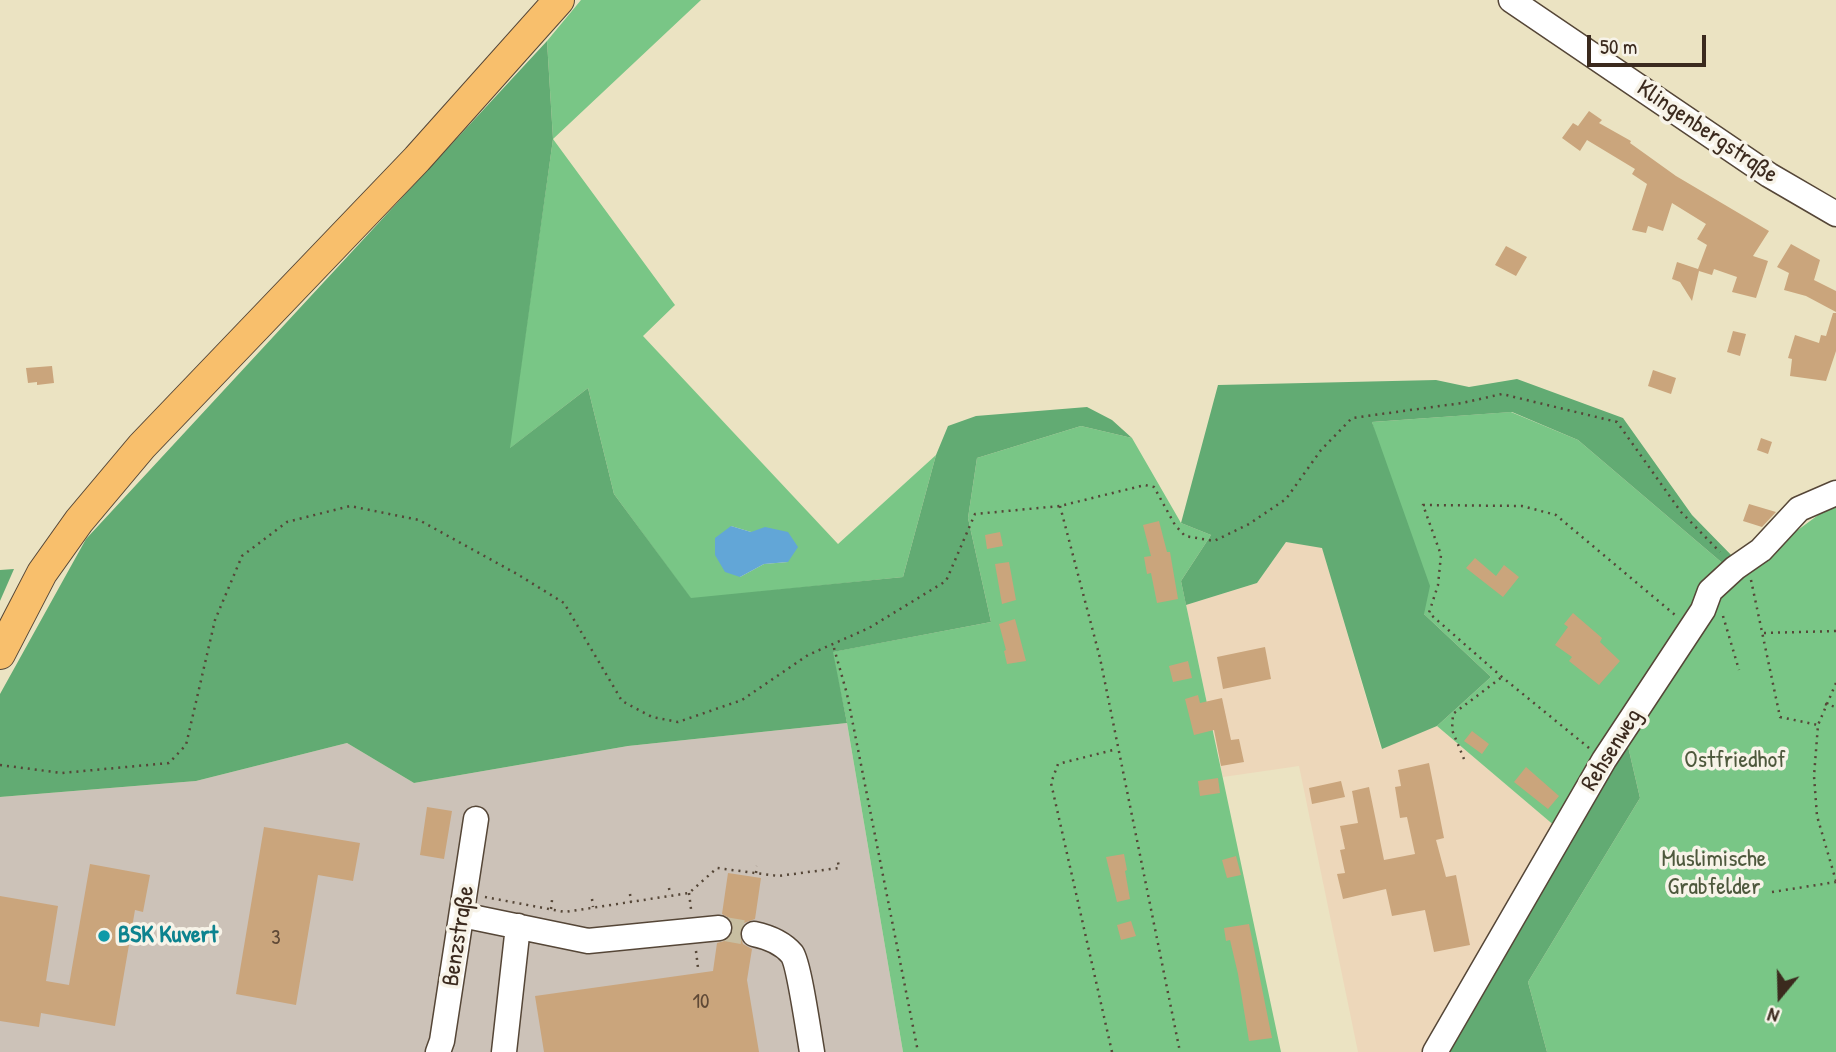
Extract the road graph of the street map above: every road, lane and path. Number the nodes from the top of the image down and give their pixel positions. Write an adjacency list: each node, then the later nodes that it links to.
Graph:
1 (559, 0): 12 (main road)
2 (1511, 0): 3 (street, Klingenbergstraße)
3 (1836, 214)
4 (1836, 493): 6 (street, Rehsenweg)
5 (1060, 506): 6 (path); 11 (path); 19 (path)
6 (1742, 570): 7 (street, Rehsenweg); 10 (path)
7 (1710, 591): 8 (street, Rehsenweg); 13 (path)
8 (1691, 628): 14 (path); 21 (street, Rehsenweg)
9 (1836, 631): 10 (path)
10 (1763, 633): 18 (path)
11 (834, 646): 22 (path); 50 (path)
12 (0, 654)
13 (1739, 670)
14 (1502, 677): 20 (path); 21 (path)
15 (1836, 683): 16 (path)
16 (1825, 704): 17 (path); 18 (path)
17 (1836, 707)
18 (1818, 725): 31 (path)
19 (1118, 749): 51 (path); 52 (path)
20 (1464, 759)
21 (1604, 760): 53 (street, Rehsenweg)
22 (0, 765)
23 (476, 819): 39 (street, Benzstraße)
24 (716, 861): 28 (path)
25 (838, 862): 30 (path)
26 (757, 866): 29 (path)
27 (799, 867): 30 (path)
28 (717, 868): 29 (path); 35 (path)
29 (756, 873): 30 (path)
30 (800, 874)
31 (1836, 881): 33 (path)
32 (669, 888): 35 (path)
33 (1772, 892)
34 (630, 894): 38 (path)
35 (670, 895): 38 (path)
36 (592, 899): 40 (path)
37 (552, 900): 41 (path)
38 (631, 902): 40 (path)
39 (464, 904): 41 (path); 42 (street); 47 (street, Benzstraße)
40 (593, 907): 41 (path)
41 (551, 909)
42 (518, 926): 43 (street); 48 (street)
43 (719, 929)
44 (754, 933): 49 (street)
45 (695, 949): 46 (path)
46 (698, 968)
47 (438, 1052)
48 (504, 1052)
49 (812, 1052)
50 (918, 1052)
51 (1112, 1052)
52 (1180, 1052)
53 (1435, 1052)

